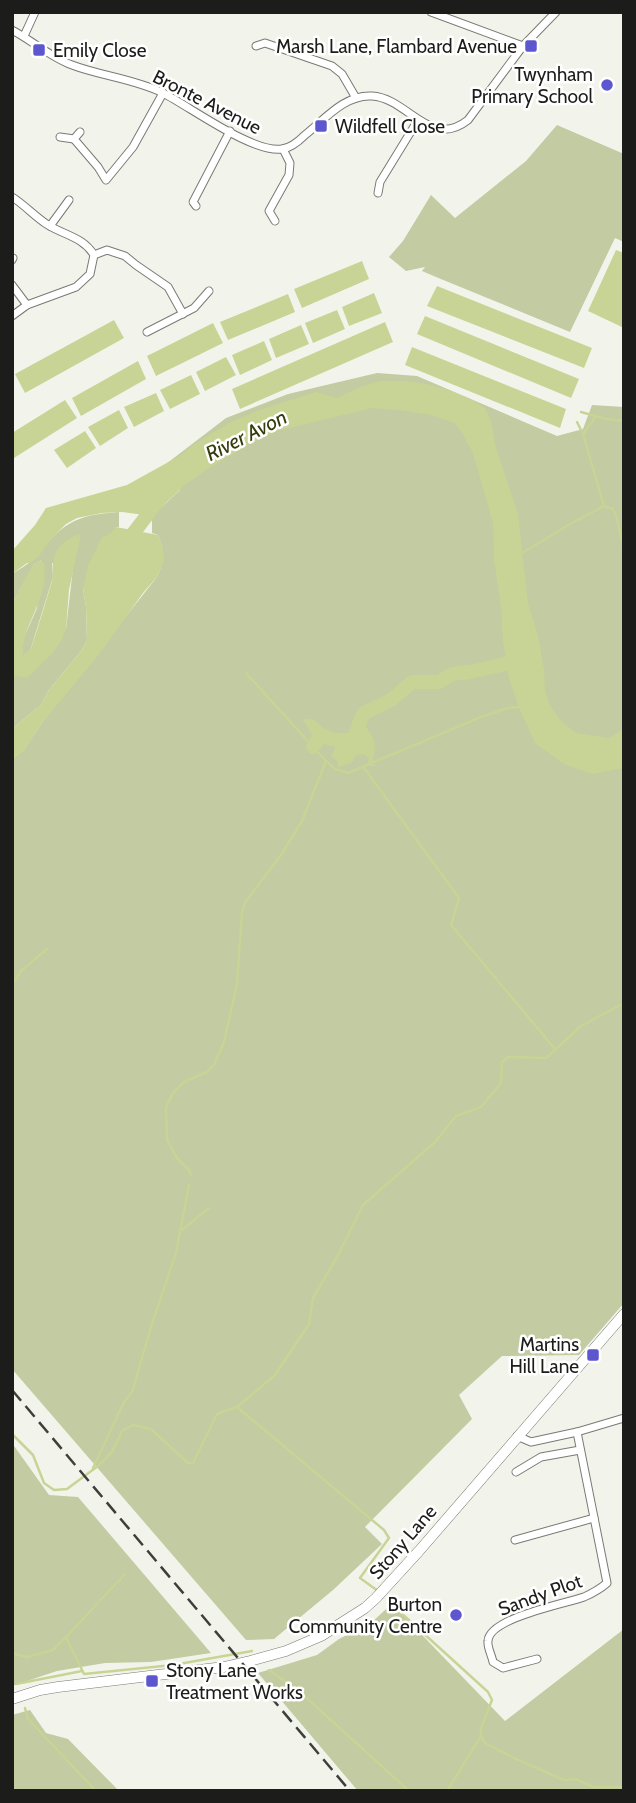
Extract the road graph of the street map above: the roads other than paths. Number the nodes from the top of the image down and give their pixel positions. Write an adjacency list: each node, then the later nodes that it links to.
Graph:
1 (35, 12): 5 (street)
2 (431, 12): 7 (street)
3 (556, 12): 7 (street)
4 (12, 30): 5 (street, Bronte Avenue)
5 (24, 36): 8 (street, Bronte Avenue)
6 (256, 46): 9 (street)
7 (523, 46): 10 (street)
8 (163, 93): 11 (street, Bronte Avenue); 14 (street)
9 (356, 98): 10 (street); 15 (street)
10 (418, 120): 16 (street)
11 (230, 131): 15 (street, Bronte Avenue); 19 (street)
12 (80, 132): 14 (street)
13 (60, 137): 14 (street)
14 (74, 139)
15 (283, 149): 20 (street)
16 (378, 193)
17 (12, 197): 21 (street)
18 (69, 200): 21 (street)
19 (196, 206)
20 (275, 221)
21 (50, 226): 22 (street)
22 (94, 255): 25 (street); 26 (street)
23 (12, 285): 25 (street)
24 (209, 291): 26 (street)
25 (27, 305): 27 (street)
26 (183, 314): 28 (street)
27 (12, 316)
28 (147, 332)
29 (624, 1314): 32 (main road, Stony Lane)
30 (624, 1418): 31 (street)
31 (577, 1432): 32 (street); 33 (street, Sandy Plot)
32 (517, 1436): 38 (main road, Stony Lane)
33 (580, 1450): 34 (street); 35 (street, Sandy Plot)
34 (516, 1472)
35 (594, 1518): 36 (street); 37 (street, Sandy Plot)
36 (515, 1539)
37 (537, 1659)
38 (12, 1699)

